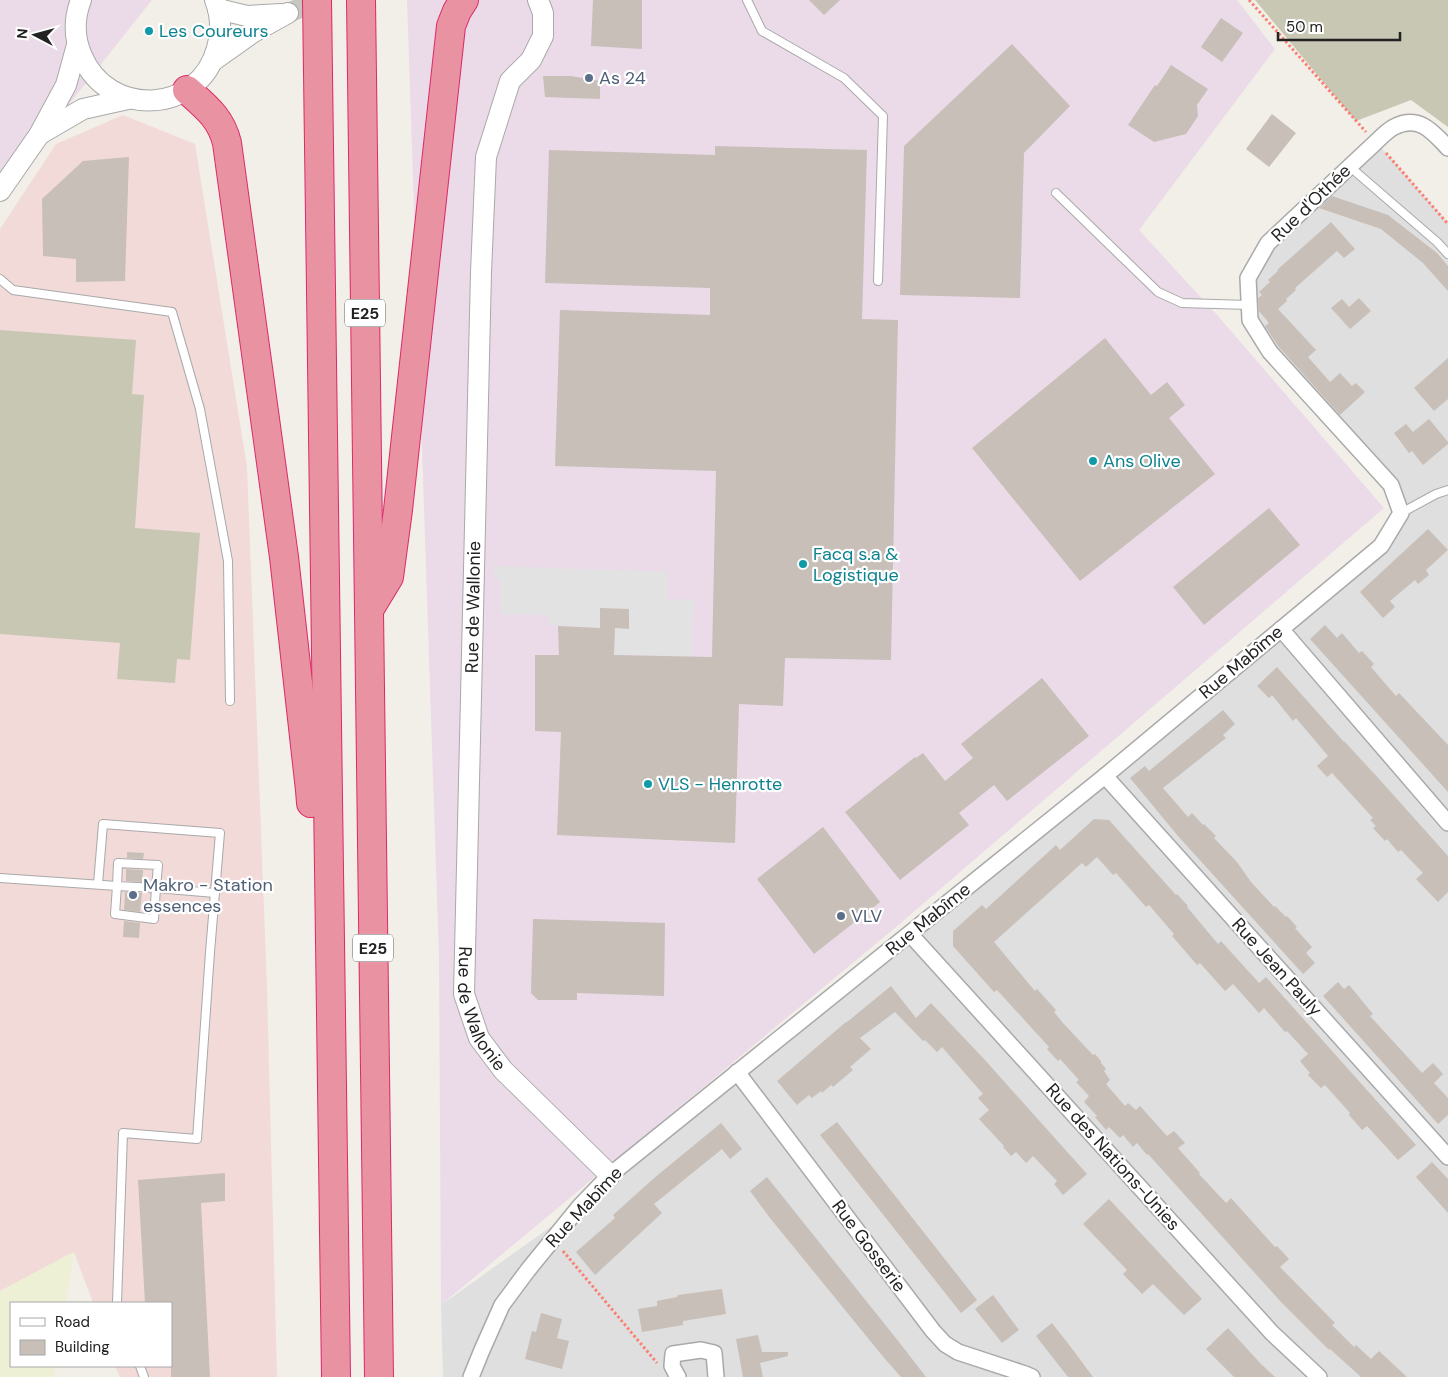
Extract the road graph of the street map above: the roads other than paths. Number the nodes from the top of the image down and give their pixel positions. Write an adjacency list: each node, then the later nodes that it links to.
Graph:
1 (81, 0): 8 (street)
2 (317, 0): 37 (highway, E25)
3 (361, 0): 23 (highway, E25)
4 (464, 0): 23 (highway)
5 (538, 0): 36 (street, Rue de Wallonie)
6 (747, 0): 19 (lane)
7 (217, 5): 9 (street); 9 (street)
8 (77, 44): 11 (street); 12 (street)
9 (214, 60): 10 (street)
10 (187, 90): 11 (street); 37 (highway)
11 (128, 99): 12 (street)
12 (39, 135): 15 (street)
13 (1448, 148): 14 (street, Rue d'Othée)
14 (1349, 166): 17 (lane); 20 (street, Rue d'Othée)
15 (0, 191)
16 (1056, 193): 20 (lane)
17 (1448, 254)
18 (0, 279): 25 (lane)
19 (878, 281)
20 (1249, 305): 22 (street, Rue d'Othée)
21 (1448, 490): 22 (lane)
22 (1401, 512): 24 (street, Rue Mabîme)
23 (369, 610): 41 (highway, E25)
24 (1281, 629): 26 (street, Rue Mabîme); 27 (street)
25 (230, 701)
26 (1105, 776): 33 (street, Rue Mabîme); 35 (street, Rue Jean Pauly)
27 (1448, 823)
28 (0, 878): 29 (lane)
29 (98, 884): 30 (lane); 32 (lane)
30 (117, 886): 31 (lane); 31 (lane); 31 (lane)
31 (156, 888): 32 (lane)
32 (215, 893): 38 (lane)
33 (910, 934): 34 (street, Rue Mabîme); 45 (street, Rue des Nations-Unies)
34 (737, 1072): 36 (street, Rue Mabîme); 44 (street, Rue Gosserie)
35 (1448, 1157)
36 (610, 1175): 42 (street, Rue Mabîme)
37 (333, 1183): 40 (highway, E25)
38 (117, 1302)
39 (675, 1371): 43 (street)
40 (336, 1377)
41 (379, 1377)
42 (471, 1377)
43 (716, 1377)
44 (1032, 1377)
45 (1319, 1377)

